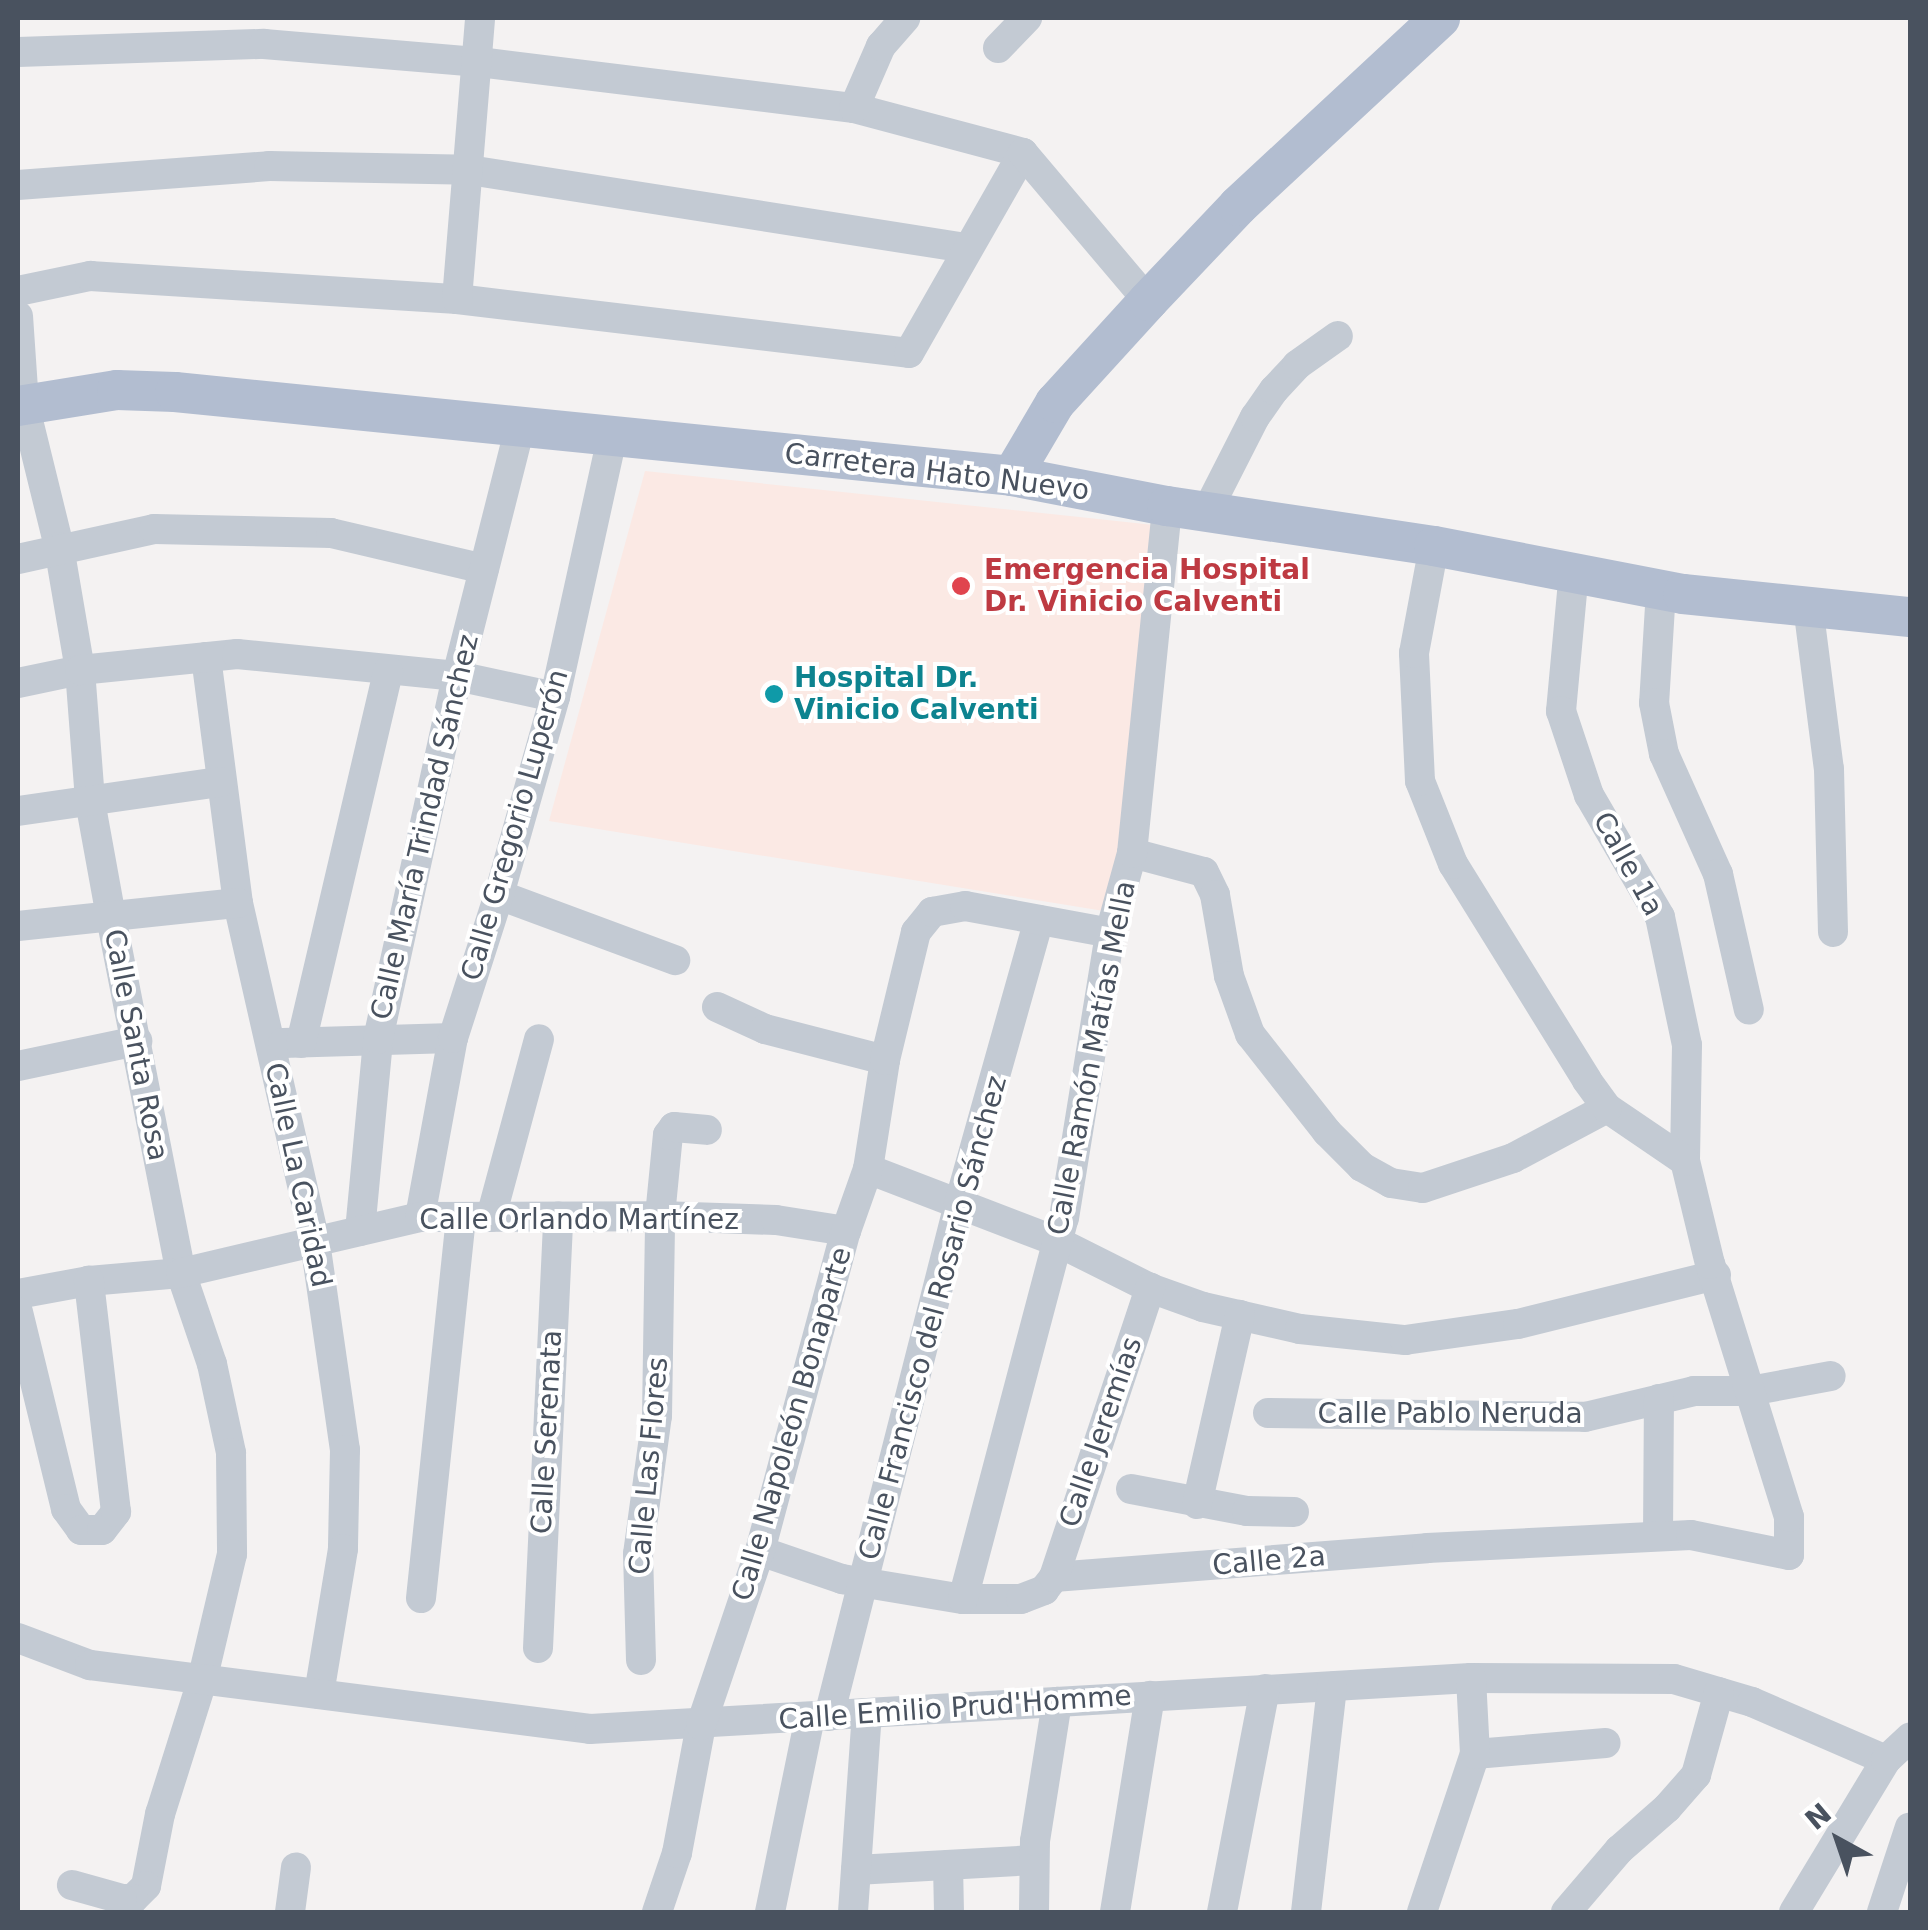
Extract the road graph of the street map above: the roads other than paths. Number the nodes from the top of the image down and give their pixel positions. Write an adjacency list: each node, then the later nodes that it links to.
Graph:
1 (480, 18): 7 (street)
2 (905, 18): 8 (street)
3 (1026, 18): 5 (street)
4 (1430, 21): 15 (main road)
5 (998, 48)
6 (18, 52): 7 (street)
7 (480, 62): 8 (street); 10 (street)
8 (854, 108): 9 (street)
9 (1024, 153): 12 (street); 15 (street)
10 (469, 170): 11 (street); 12 (street); 14 (street)
11 (18, 184)
12 (966, 248): 14 (street)
13 (18, 291): 14 (street)
14 (457, 299)
15 (1148, 301): 21 (main road)
16 (18, 316): 18 (street, Calle Santa Rosa)
17 (1338, 336): 22 (street)
18 (21, 405): 19 (main road, Carretera Hato Nuevo); 24 (street, Calle Santa Rosa)
19 (520, 427): 20 (main road, Carretera Hato Nuevo); 26 (street, Calle María Trindad Sánchez)
20 (613, 434): 21 (main road, Carretera Hato Nuevo); 36 (street, Calle Gregorio Luperón)
21 (1012, 476): 22 (main road, Carretera Hato Nuevo)
22 (1186, 509): 23 (main road, Carretera Hato Nuevo); 40 (street, Calle Ramón Matías Mella)
23 (1434, 546): 27 (main road, Carretera Hato Nuevo); 59 (street)
24 (59, 547): 25 (street); 26 (street); 32 (street, Calle Santa Rosa)
25 (18, 559)
26 (484, 570): 34 (street, Calle María Trindad Sánchez)
27 (1574, 571): 28 (main road, Carretera Hato Nuevo); 61 (street, Calle 1a)
28 (1661, 590): 29 (main road, Carretera Hato Nuevo); 50 (street)
29 (1808, 606): 30 (main road, Carretera Hato Nuevo); 47 (street)
30 (1910, 616)
31 (206, 657): 32 (street); 33 (street); 37 (street, Calle La Caridad)
32 (80, 670): 35 (street); 38 (street, Calle Santa Rosa)
33 (388, 671): 34 (street); 56 (street)
34 (458, 676): 36 (street); 53 (street, Calle María Trindad Sánchez)
35 (18, 683)
36 (555, 696): 41 (street, Calle Gregorio Luperón)
37 (220, 782): 38 (street); 42 (street, Calle La Caridad)
38 (90, 800): 39 (street); 43 (street, Calle Santa Rosa)
39 (18, 811)
40 (1132, 852): 46 (street, Calle Ramón Matías Mella); 59 (street)
41 (499, 895): 48 (street); 51 (street, Calle Gregorio Luperón)
42 (238, 903): 43 (street); 55 (street, Calle La Caridad)
43 (111, 917): 45 (street); 54 (street, Calle Santa Rosa)
44 (1039, 920): 46 (street); 57 (street, Calle Napoleón Bonaparte); 63 (street, Calle Francisco del Rosario Sánchez)
45 (18, 926)
46 (1110, 932): 71 (street, Calle Ramón Matías Mella)
47 (1832, 932)
48 (676, 960)
49 (717, 1008): 57 (street)
50 (1749, 1010)
51 (453, 1038): 53 (street); 66 (street, Calle Gregorio Luperón)
52 (539, 1038): 67 (street)
53 (378, 1039): 56 (street); 68 (street, Calle María Trindad Sánchez)
54 (138, 1041): 58 (street); 72 (street, Calle Santa Rosa)
55 (270, 1043): 56 (street); 70 (street, Calle La Caridad)
56 (302, 1043)
57 (885, 1060): 62 (street, Calle Napoleón Bonaparte)
58 (18, 1066)
59 (1607, 1108): 61 (street)
60 (707, 1130): 65 (street, Calle Las Flores)
61 (1685, 1161): 73 (street, Calle 1a)
62 (868, 1169): 63 (street); 69 (street, Calle Napoleón Bonaparte)
63 (959, 1204): 71 (street); 90 (street, Calle Francisco del Rosario Sánchez)
64 (558, 1216): 65 (street, Calle Orlando Martínez); 67 (street, Calle Orlando Martínez); 94 (street, Calle Serenata)
65 (660, 1216): 69 (street, Calle Orlando Martínez); 95 (street, Calle Las Flores)
66 (420, 1217): 67 (street, Calle Orlando Martínez); 68 (street, Calle Orlando Martínez)
67 (476, 1218): 91 (street)
68 (360, 1231): 70 (street, Calle Orlando Martínez)
69 (846, 1231): 87 (street, Calle Napoleón Bonaparte)
70 (315, 1242): 72 (street, Calle Orlando Martínez); 101 (street, Calle La Caridad)
71 (1058, 1242): 75 (street); 92 (street, Calle Ramón Matías Mella)
72 (181, 1272): 74 (street, Calle Orlando Martínez); 97 (street, Calle Santa Rosa)
73 (1716, 1275): 78 (street); 80 (street, Calle 1a)
74 (89, 1280): 76 (street, Calle Orlando Martínez); 77 (street)
75 (1150, 1288): 78 (street); 89 (street, Calle Jeremías)
76 (18, 1294)
77 (18, 1312)
78 (1240, 1315): 84 (street)
79 (1830, 1376): 80 (street, Calle Pablo Neruda)
80 (1750, 1391): 81 (street, Calle Pablo Neruda); 88 (street, Calle 1a)
81 (1659, 1399): 82 (street, Calle Pablo Neruda); 86 (street)
82 (1268, 1413)
83 (1130, 1489): 84 (street)
84 (1198, 1504): 85 (street)
85 (1294, 1512)
86 (1658, 1536): 88 (street, Calle 2a); 89 (street, Calle 2a)
87 (760, 1551): 90 (street, Calle 2a); 106 (street, Calle Napoleón Bonaparte)
88 (1789, 1555)
89 (1054, 1577): 92 (street, Calle 2a)
90 (864, 1583): 92 (street, Calle 2a); 105 (street, Calle Francisco del Rosario Sánchez)
91 (421, 1598)
92 (963, 1599)
93 (18, 1638): 97 (street, Calle Emilio Prud'Homme)
94 (538, 1648)
95 (640, 1660)
96 (1471, 1678): 98 (street, Calle Emilio Prud'Homme); 100 (street, Calle Emilio Prud'Homme); 109 (street)
97 (202, 1681): 101 (street, Calle Emilio Prud'Homme); 116 (street, Calle Santa Rosa)
98 (1332, 1686): 99 (street, Calle Emilio Prud'Homme); 125 (street)
99 (1264, 1690): 102 (street, Calle Emilio Prud'Homme); 124 (street)
100 (1719, 1692): 110 (street, Calle Emilio Prud'Homme); 127 (street)
101 (319, 1694): 106 (street, Calle Emilio Prud'Homme)
102 (1150, 1696): 103 (street, Calle Emilio Prud'Homme); 123 (street)
103 (1058, 1702): 104 (street, Calle Emilio Prud'Homme); 112 (street)
104 (866, 1714): 105 (street, Calle Emilio Prud'Homme); 115 (street)
105 (819, 1717): 106 (street, Calle Emilio Prud'Homme); 119 (street, Calle Francisco del Rosario Sánchez)
106 (701, 1725): 118 (street, Calle Napoleón Bonaparte)
107 (1910, 1738): 110 (street)
108 (1606, 1743): 109 (street)
109 (1474, 1754): 126 (street)
110 (1886, 1760): 128 (street)
111 (1910, 1827): 129 (street)
112 (1034, 1860): 113 (street); 122 (street)
113 (948, 1864): 115 (street); 121 (street)
114 (296, 1868): 117 (street)
115 (856, 1870): 120 (street)
116 (72, 1885)
117 (290, 1912)
118 (656, 1912)
119 (770, 1912)
120 (853, 1912)
121 (950, 1912)
122 (1034, 1912)
123 (1116, 1912)
124 (1222, 1912)
125 (1306, 1912)
126 (1422, 1912)
127 (1566, 1912)
128 (1794, 1912)
129 (1882, 1912)

